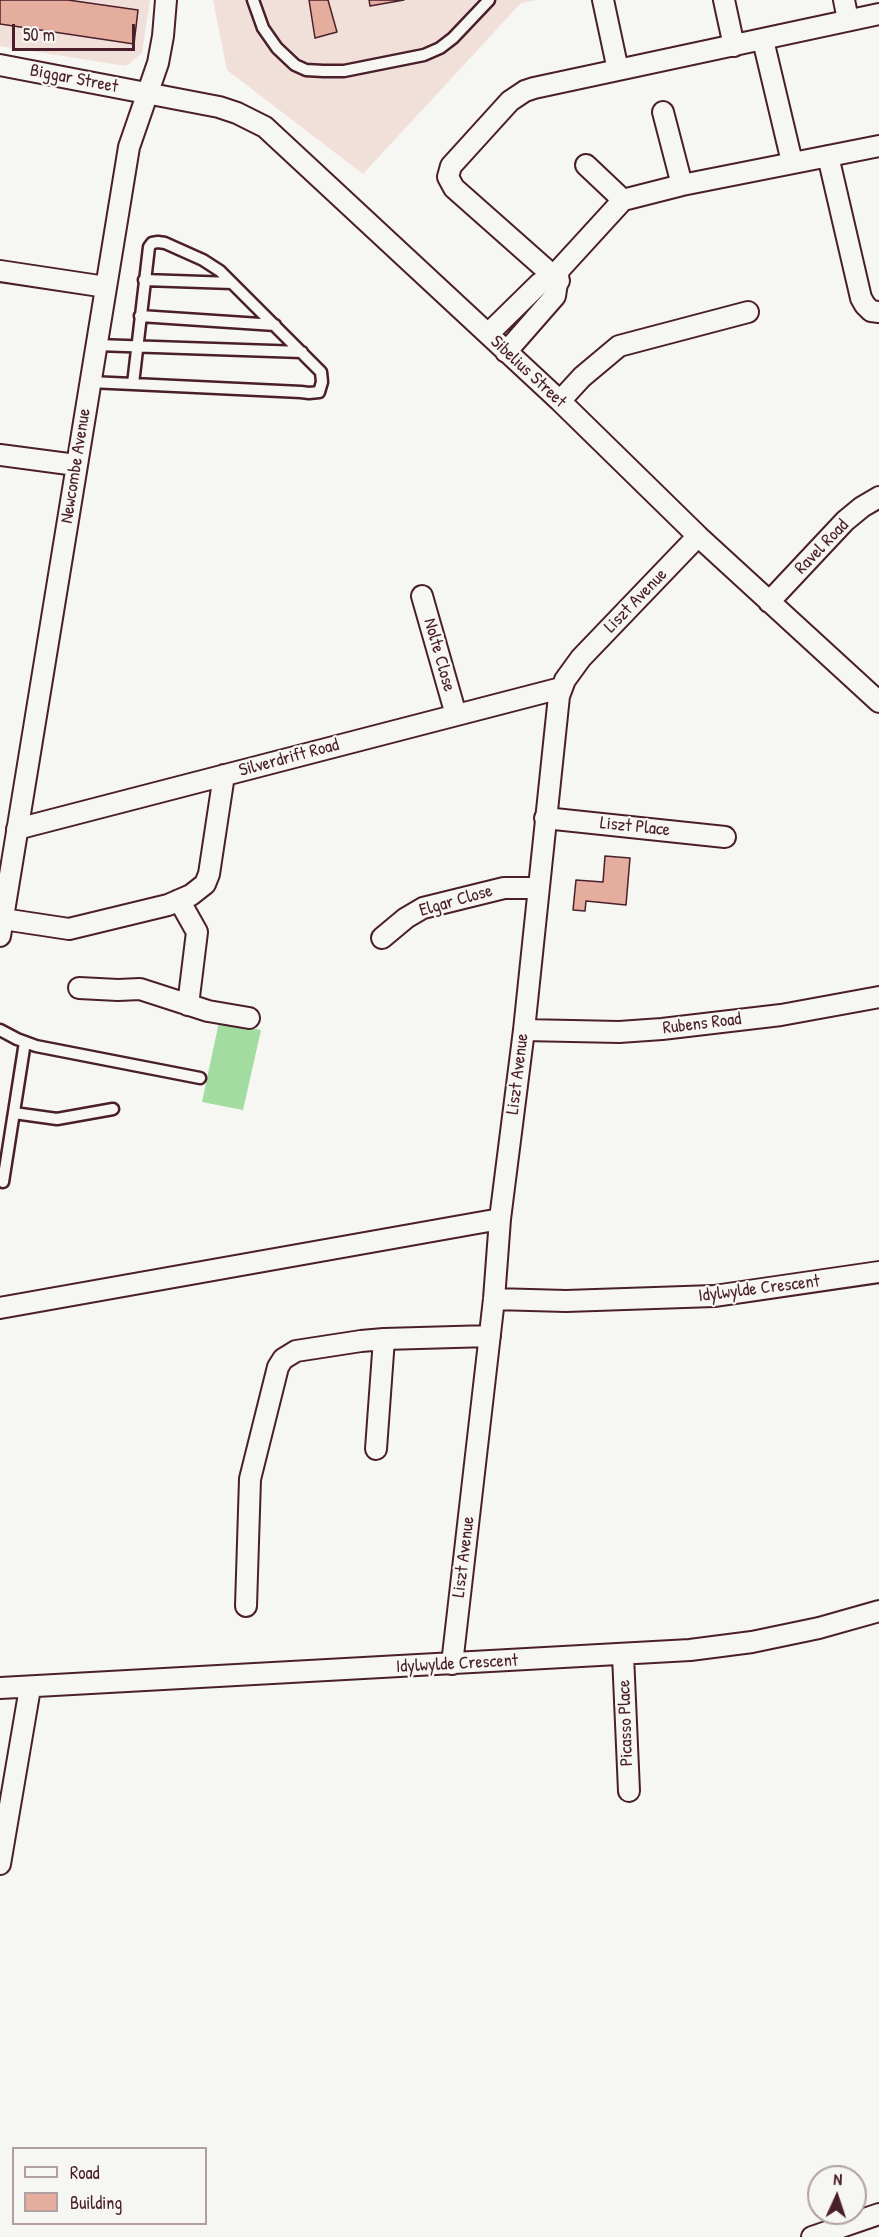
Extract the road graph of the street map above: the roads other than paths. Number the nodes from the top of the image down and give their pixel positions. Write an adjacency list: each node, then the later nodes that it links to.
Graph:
1 (166, 0): 13 (street, Newcombe Avenue)
2 (253, 0): 3 (lane)
3 (489, 0)
4 (603, 0): 12 (street)
5 (724, 0): 10 (street)
6 (844, 0): 8 (street)
7 (879, 14): 8 (street)
8 (848, 20): 9 (street)
9 (763, 40): 10 (street); 17 (street)
10 (734, 46): 12 (street)
11 (0, 65): 13 (street, Biggar Street)
12 (618, 70): 22 (street)
13 (148, 94): 25 (street, Newcombe Avenue); 30 (street, Sibelius Street)
14 (663, 112): 19 (street)
15 (879, 146): 16 (street)
16 (828, 156): 17 (street); 27 (street)
17 (792, 162): 19 (street)
18 (586, 165): 20 (street)
19 (682, 185): 20 (street)
20 (623, 200): 22 (street)
21 (0, 271): 25 (street)
22 (556, 275): 30 (street); 34 (street)
23 (144, 280): 24 (lane); 24 (lane); 28 (lane)
24 (232, 283): 29 (lane)
25 (105, 287): 31 (street, Newcombe Avenue)
26 (748, 312): 37 (street)
27 (879, 312)
28 (140, 316): 29 (lane); 32 (lane)
29 (275, 325): 33 (lane)
30 (488, 334): 34 (street, Sibelius Street)
31 (96, 345): 32 (lane); 35 (street, Newcombe Avenue)
32 (136, 347): 33 (lane); 36 (lane)
33 (302, 352): 36 (lane)
34 (506, 352): 37 (street, Sibelius Street)
35 (90, 382): 36 (lane); 39 (street, Newcombe Avenue)
36 (133, 384)
37 (560, 401): 41 (street, Sibelius Street)
38 (0, 455): 39 (street)
39 (76, 465): 49 (street, Newcombe Avenue)
40 (879, 497): 43 (street, Ravel Road)
41 (698, 536): 43 (street, Sibelius Street); 44 (street, Liszt Avenue)
42 (422, 596): 46 (street, Nolte Close)
43 (769, 602): 45 (street, Sibelius Street)
44 (561, 688): 46 (street, Silverdrift Road); 48 (street, Liszt Avenue)
45 (879, 702)
46 (456, 715): 47 (street, Silverdrift Road)
47 (224, 776): 49 (street, Silverdrift Road); 52 (street)
48 (545, 818): 50 (street, Liszt Place); 51 (street, Liszt Avenue)
49 (17, 829): 53 (street, Newcombe Avenue)
50 (725, 837)
51 (538, 888): 54 (street, Elgar Close); 60 (street, Liszt Avenue)
52 (179, 900): 53 (street); 57 (street)
53 (1, 928)
54 (382, 939)
55 (79, 988): 57 (street)
56 (879, 997): 60 (street, Rubens Road)
57 (188, 1005): 58 (street)
58 (249, 1018)
59 (0, 1030): 61 (lane)
60 (524, 1030): 66 (street, Liszt Avenue)
61 (25, 1042): 62 (lane); 64 (lane)
62 (200, 1078)
63 (114, 1109): 64 (lane)
64 (14, 1113): 65 (lane)
65 (3, 1182)
66 (500, 1219): 68 (street, Liszt Avenue); 69 (street)
67 (879, 1272): 68 (street, Idylwylde Crescent)
68 (494, 1299): 70 (street, Liszt Avenue)
69 (0, 1308)
70 (490, 1336): 71 (street); 76 (street, Liszt Avenue)
71 (384, 1339): 72 (street); 73 (street)
72 (376, 1449)
73 (246, 1606)
74 (879, 1611): 75 (street, Idylwylde Crescent)
75 (623, 1655): 76 (street, Idylwylde Crescent); 79 (street, Picasso Place)
76 (452, 1664): 78 (street, Idylwylde Crescent)
77 (0, 1688): 78 (street, Idylwylde Crescent)
78 (30, 1688): 80 (street)
79 (629, 1791)
80 (0, 1864)
81 (879, 2214): 82 (street)
82 (812, 2237)

